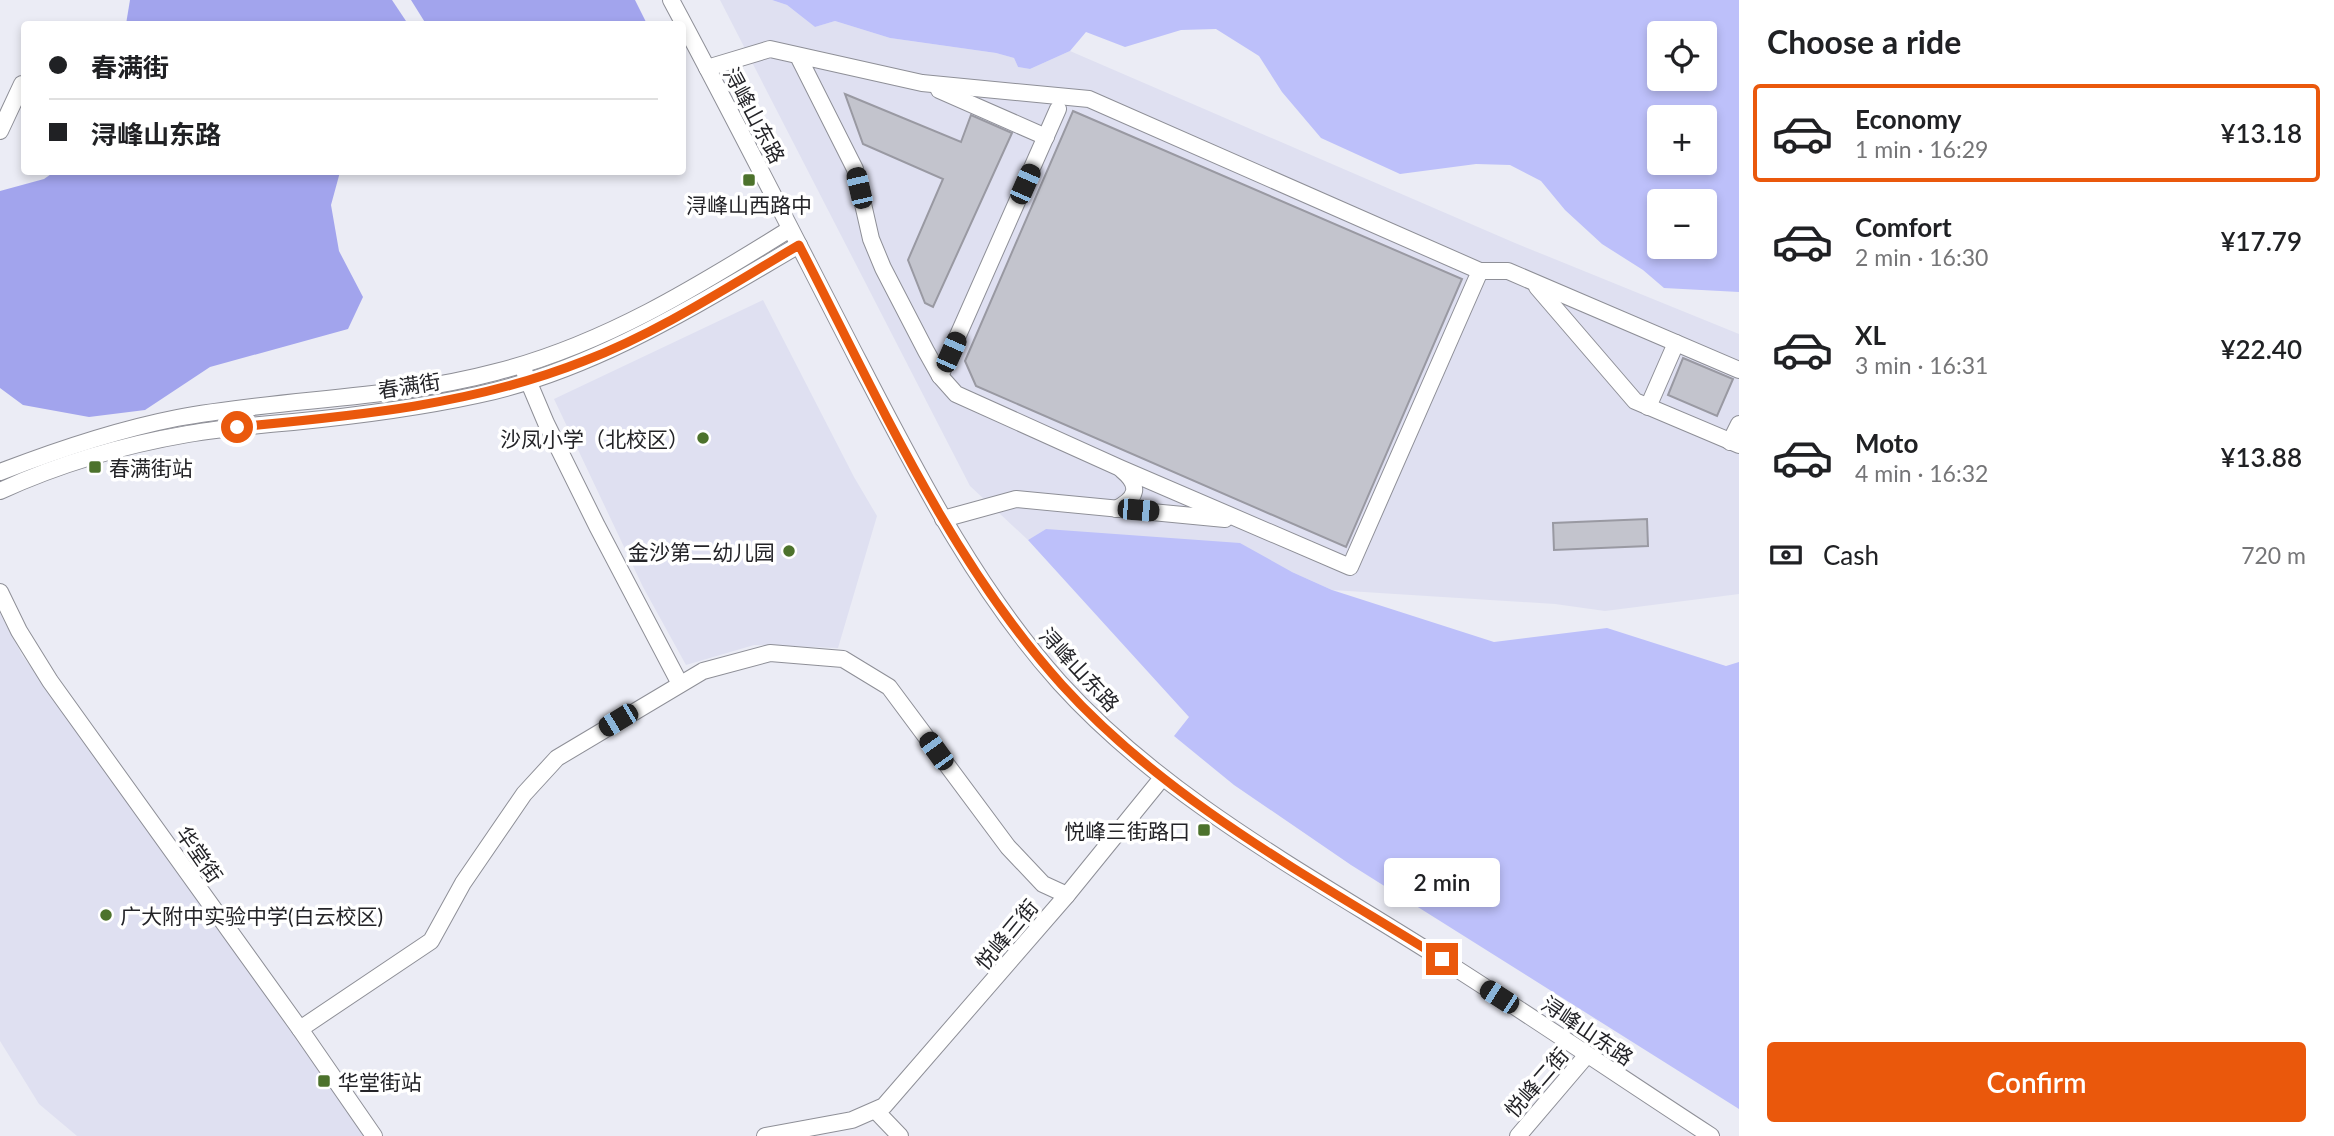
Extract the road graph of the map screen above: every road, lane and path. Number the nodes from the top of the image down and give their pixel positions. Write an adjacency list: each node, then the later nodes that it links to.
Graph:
1 (671, 0): 2 (street, 浔峰山东路)
2 (682, 21)
3 (686, 28): 5 (street, 浔峰山东路)
4 (798, 56): 5 (street); 6 (street); 18 (street)
5 (707, 68): 11 (street, 浔峰山东路)
6 (922, 83): 10 (street); 13 (street)
7 (21, 86): 9 (street)
8 (1058, 109): 10 (street)
9 (0, 131)
10 (1046, 136): 18 (street)
11 (790, 229): 12 (street, 浔峰山东路); 17 (street, 春满街)
12 (799, 245): 17 (street, 春满街); 26 (street, 浔峰山东路)
13 (1480, 271): 14 (street); 27 (street)
14 (1533, 282): 15 (street); 19 (street)
15 (1676, 343): 16 (street); 19 (street)
16 (1739, 370)
17 (525, 373): 23 (street, 春满街); 24 (street, 春满街); 29 (street)
18 (940, 376): 22 (street)
19 (1648, 407): 21 (street)
20 (1739, 424): 21 (street)
21 (1735, 444)
22 (1120, 468): 25 (street); 27 (street)
23 (0, 472)
24 (0, 491)
25 (1116, 509): 26 (street); 27 (street)
26 (943, 519): 30 (street, 浔峰山东路)
27 (1242, 521)
28 (0, 592): 32 (street, 华堂街)
29 (680, 684): 31 (street); 32 (street)
30 (1162, 778): 31 (street, 悦峰三街); 33 (street, 浔峰山东路)
31 (1067, 895): 34 (street, 悦峰三街)
32 (300, 1029): 35 (street, 华堂街)
33 (1587, 1055): 38 (street, 悦峰二街); 39 (street, 浔峰山东路)
34 (876, 1111): 36 (street, 悦峰三街); 37 (street)
35 (374, 1136)
36 (765, 1136)
37 (900, 1136)
38 (1518, 1136)
39 (1711, 1136)

